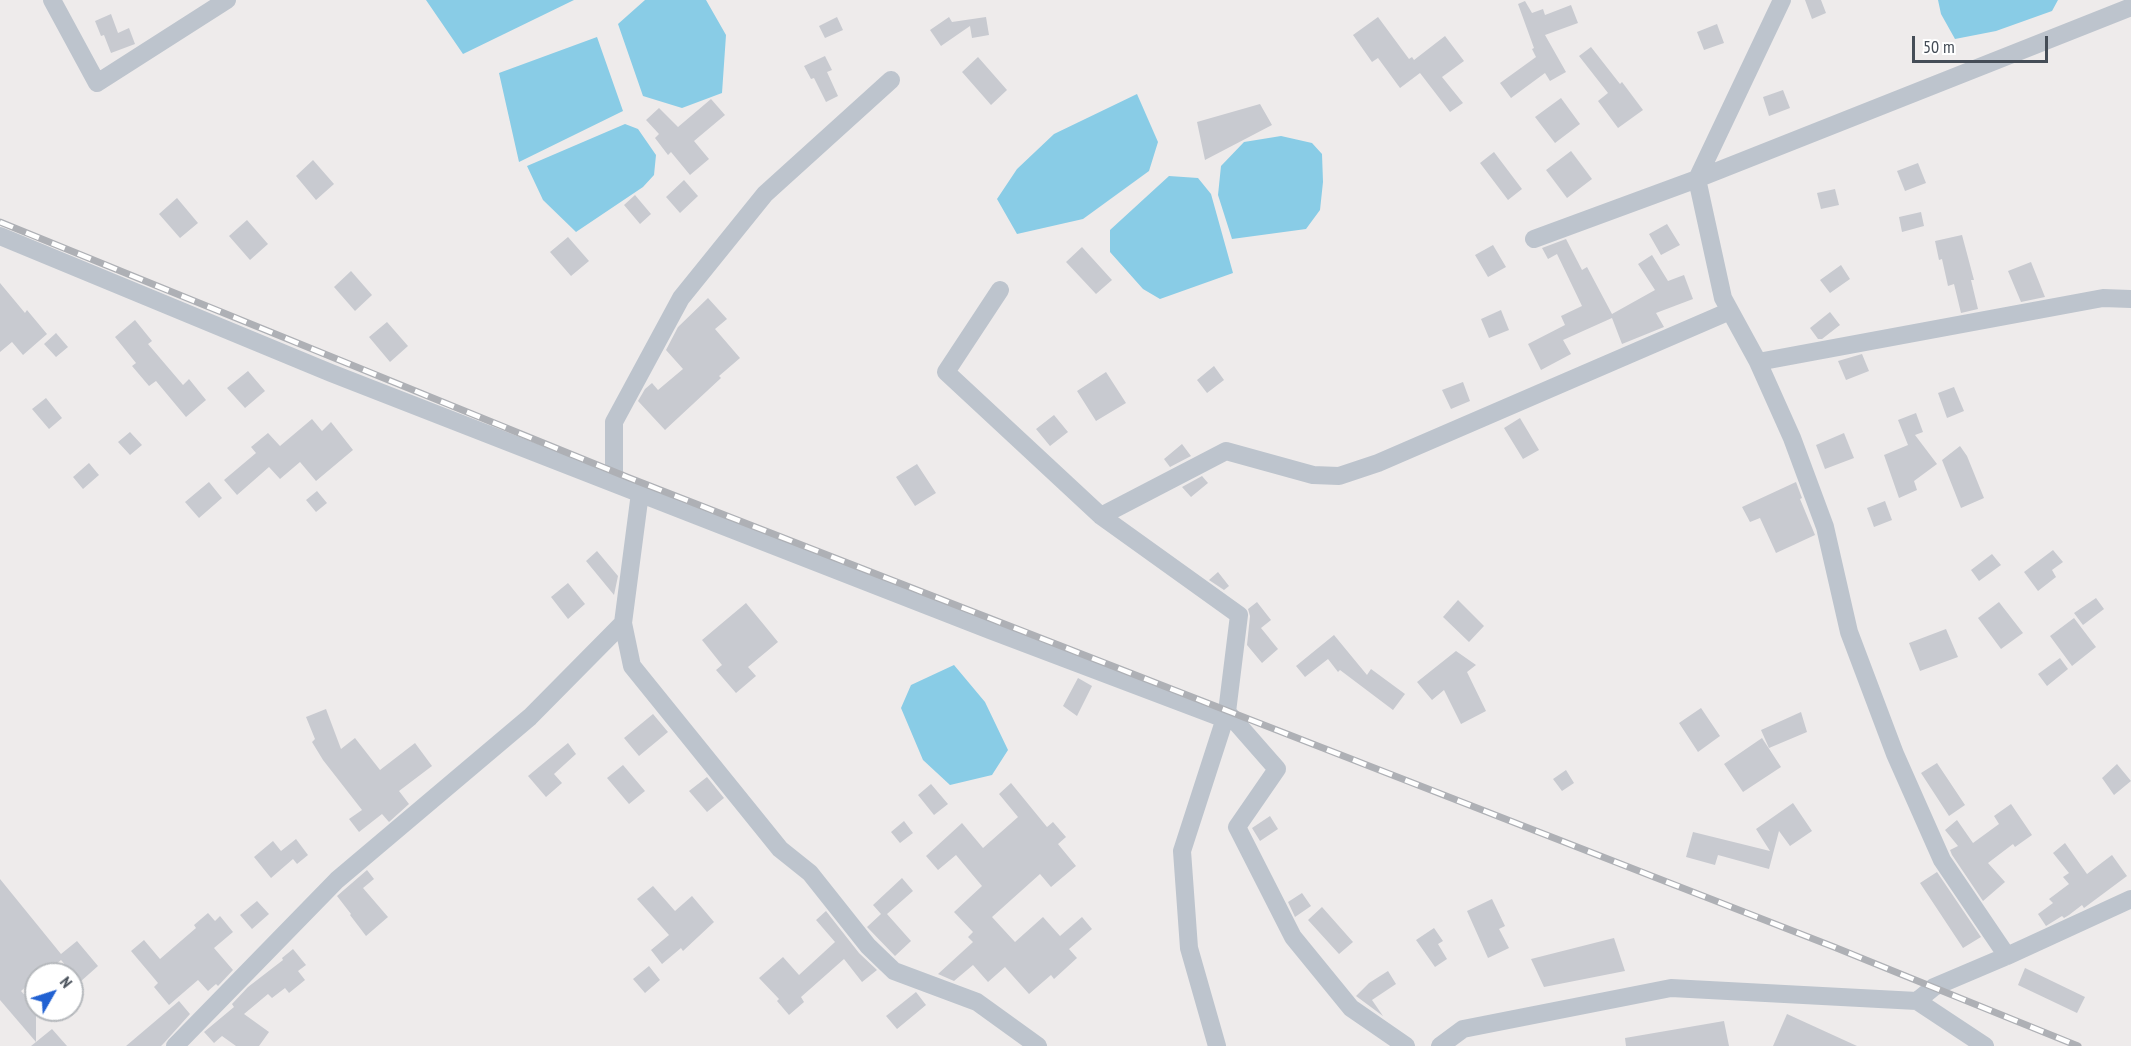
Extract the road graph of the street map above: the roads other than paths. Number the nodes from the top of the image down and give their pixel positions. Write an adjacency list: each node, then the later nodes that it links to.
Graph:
1 (52, 0): 2 (street)
2 (227, 0)
3 (1782, 0): 6 (street)
4 (2131, 7): 6 (street)
5 (891, 80): 13 (street)
6 (1697, 179): 8 (street); 11 (street)
7 (0, 236): 13 (street)
8 (1534, 239)
9 (1000, 290): 15 (street)
10 (2131, 299): 12 (street)
11 (1730, 311): 12 (street); 15 (street)
12 (1758, 362): 19 (street)
13 (617, 484): 14 (street)
14 (640, 493): 16 (street); 17 (street)
15 (1101, 516): 17 (street)
16 (623, 623): 21 (street); 22 (street)
17 (1226, 715): 23 (street); 24 (street)
18 (2131, 899): 19 (street)
19 (2007, 956): 20 (street)
20 (1917, 1001): 25 (street); 26 (street)
21 (175, 1046)
22 (1038, 1046)
23 (1217, 1046)
24 (1406, 1046)
25 (1440, 1046)
26 (1985, 1046)

